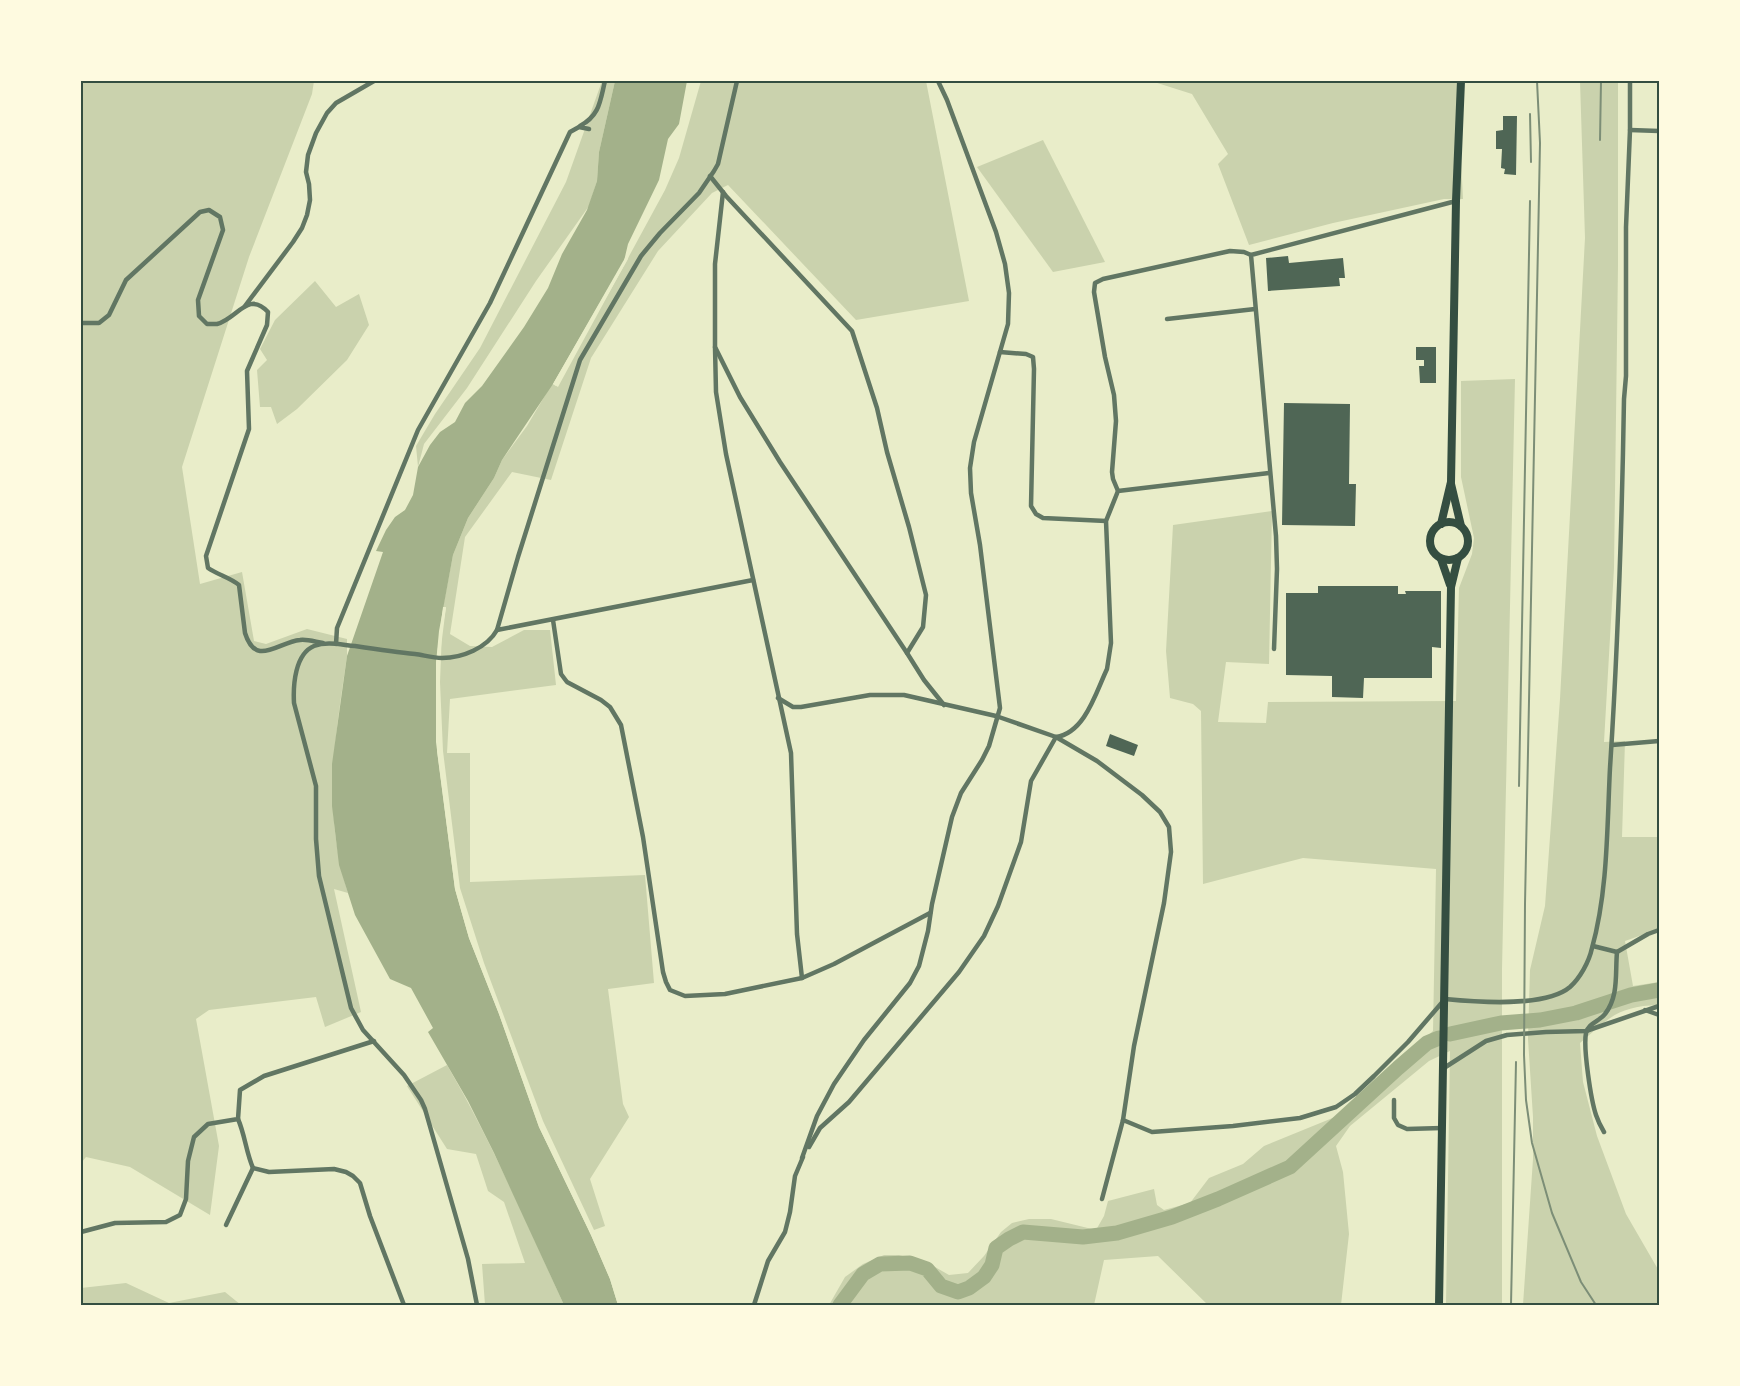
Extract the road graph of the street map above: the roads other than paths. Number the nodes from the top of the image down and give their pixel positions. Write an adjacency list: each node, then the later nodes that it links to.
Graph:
1 (375, 81): 15 (street)
2 (605, 81): 7 (street)
3 (737, 81): 11 (street)
4 (938, 81): 20 (street)
5 (1461, 81): 13 (main road)
6 (1630, 81): 9 (street)
7 (579, 127): 8 (street); 34 (street)
8 (589, 129)
9 (1630, 130): 10 (street); 42 (street)
10 (1659, 131)
11 (710, 176): 12 (street); 32 (street)
12 (723, 192): 19 (street); 36 (street)
13 (1456, 201): 14 (street); 22 (main road)
14 (1251, 255): 16 (street); 23 (street)
15 (245, 306): 18 (street); 33 (street)
16 (1255, 309): 17 (street); 21 (street)
17 (1167, 319)
18 (81, 323)
19 (715, 347): 29 (street); 36 (street)
20 (1000, 352): 24 (street); 39 (street)
21 (1269, 473): 23 (street); 35 (street)
22 (1451, 482): 25 (main road); 26 (main road)
23 (1118, 491): 24 (street)
24 (1106, 521): 40 (street)
25 (1441, 524): 26 (main road); 28 (main road)
26 (1461, 526): 27 (main road)
27 (1458, 558): 28 (main road); 30 (main road)
28 (1441, 559): 30 (main road)
29 (753, 580): 31 (street); 37 (street)
30 (1451, 587): 48 (main road)
31 (553, 620): 32 (street); 47 (street)
32 (497, 630): 34 (street)
33 (329, 643): 34 (street); 53 (street)
34 (336, 644)
35 (1274, 649)
36 (907, 653): 38 (street)
37 (778, 698): 38 (street); 47 (street)
38 (944, 705): 39 (street)
39 (996, 716): 40 (street); 43 (street)
40 (1056, 737): 57 (street); 60 (street)
41 (1659, 741): 42 (street)
42 (1612, 745): 45 (street)
43 (930, 912): 47 (street); 60 (street)
44 (1659, 930): 46 (street)
45 (1593, 946): 46 (street); 48 (street)
46 (1617, 952): 52 (street)
47 (802, 978)
48 (1445, 999): 54 (main road); 57 (street)
49 (1659, 1006): 50 (street)
50 (1645, 1010): 51 (street); 52 (street)
51 (1659, 1015)
52 (1586, 1031): 54 (street); 59 (street)
53 (374, 1041): 56 (street); 66 (street)
54 (1444, 1068): 58 (main road)
55 (1394, 1100): 58 (street)
56 (238, 1119): 61 (street); 64 (street)
57 (1123, 1120): 62 (street)
58 (1442, 1128): 68 (main road)
59 (1604, 1132)
60 (802, 1158): 67 (street)
61 (253, 1168): 63 (street); 65 (street)
62 (1102, 1199)
63 (226, 1225)
64 (81, 1232)
65 (404, 1305)
66 (477, 1305)
67 (754, 1305)
68 (1439, 1305)

